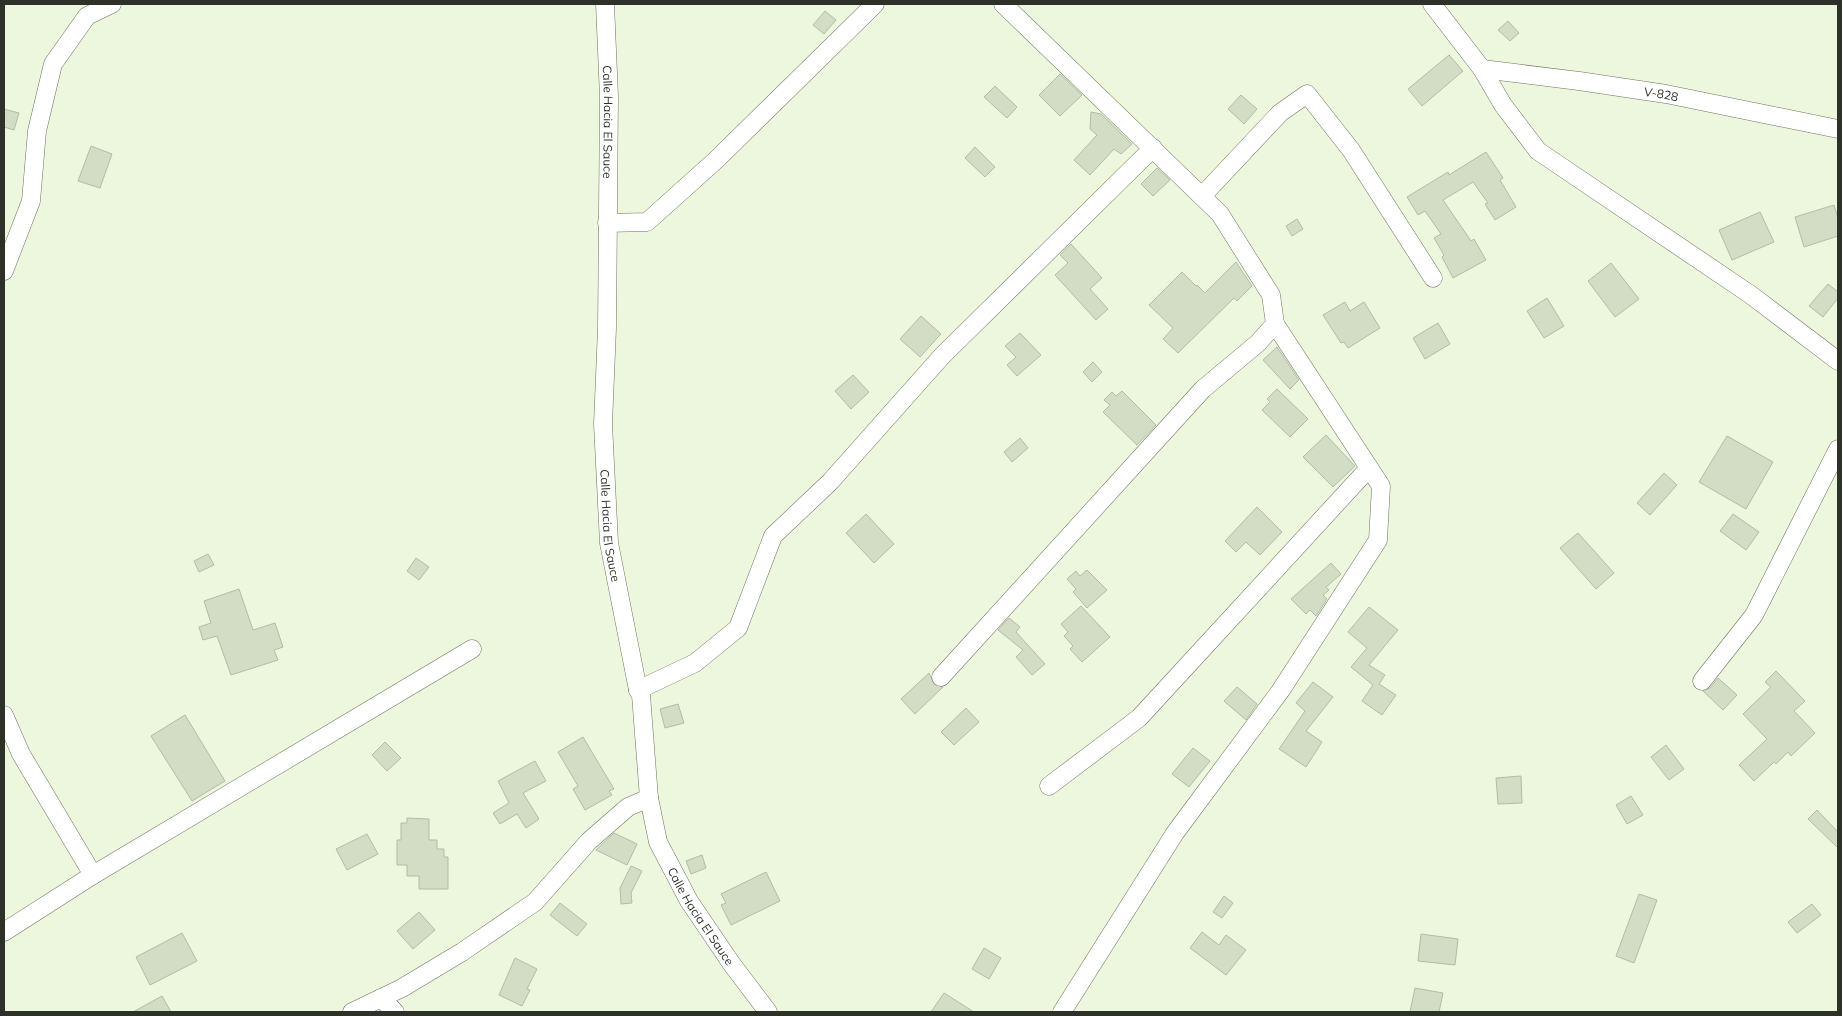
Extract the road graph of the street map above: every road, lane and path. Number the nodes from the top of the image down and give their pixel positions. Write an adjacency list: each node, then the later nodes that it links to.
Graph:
1 (112, 4): 11 (street)
2 (606, 4): 10 (street, Calle Hacia El Sauce)
3 (875, 4): 10 (street)
4 (1003, 4): 8 (street)
5 (1432, 4): 6 (street)
6 (1482, 69): 7 (street, V-828); 14 (street)
7 (1838, 129)
8 (1153, 148): 9 (street); 20 (street)
9 (1202, 196): 12 (street); 13 (street)
10 (608, 223): 20 (street, Calle Hacia El Sauce)
11 (4, 271)
12 (1433, 278)
13 (1275, 324): 16 (street); 18 (street)
14 (1838, 361)
15 (1838, 449): 19 (street)
16 (1369, 468): 22 (street); 30 (street)
17 (472, 649): 24 (street)
18 (940, 677)
19 (1702, 681)
20 (638, 690): 23 (street, Calle Hacia El Sauce)
21 (4, 715): 24 (street)
22 (1048, 786)
23 (649, 798): 26 (street); 29 (street, Calle Hacia El Sauce)
24 (93, 875): 25 (street)
25 (4, 932)
26 (381, 998): 27 (street); 28 (street)
27 (352, 1012)
28 (395, 1012)
29 (768, 1012)
30 (1062, 1012)

